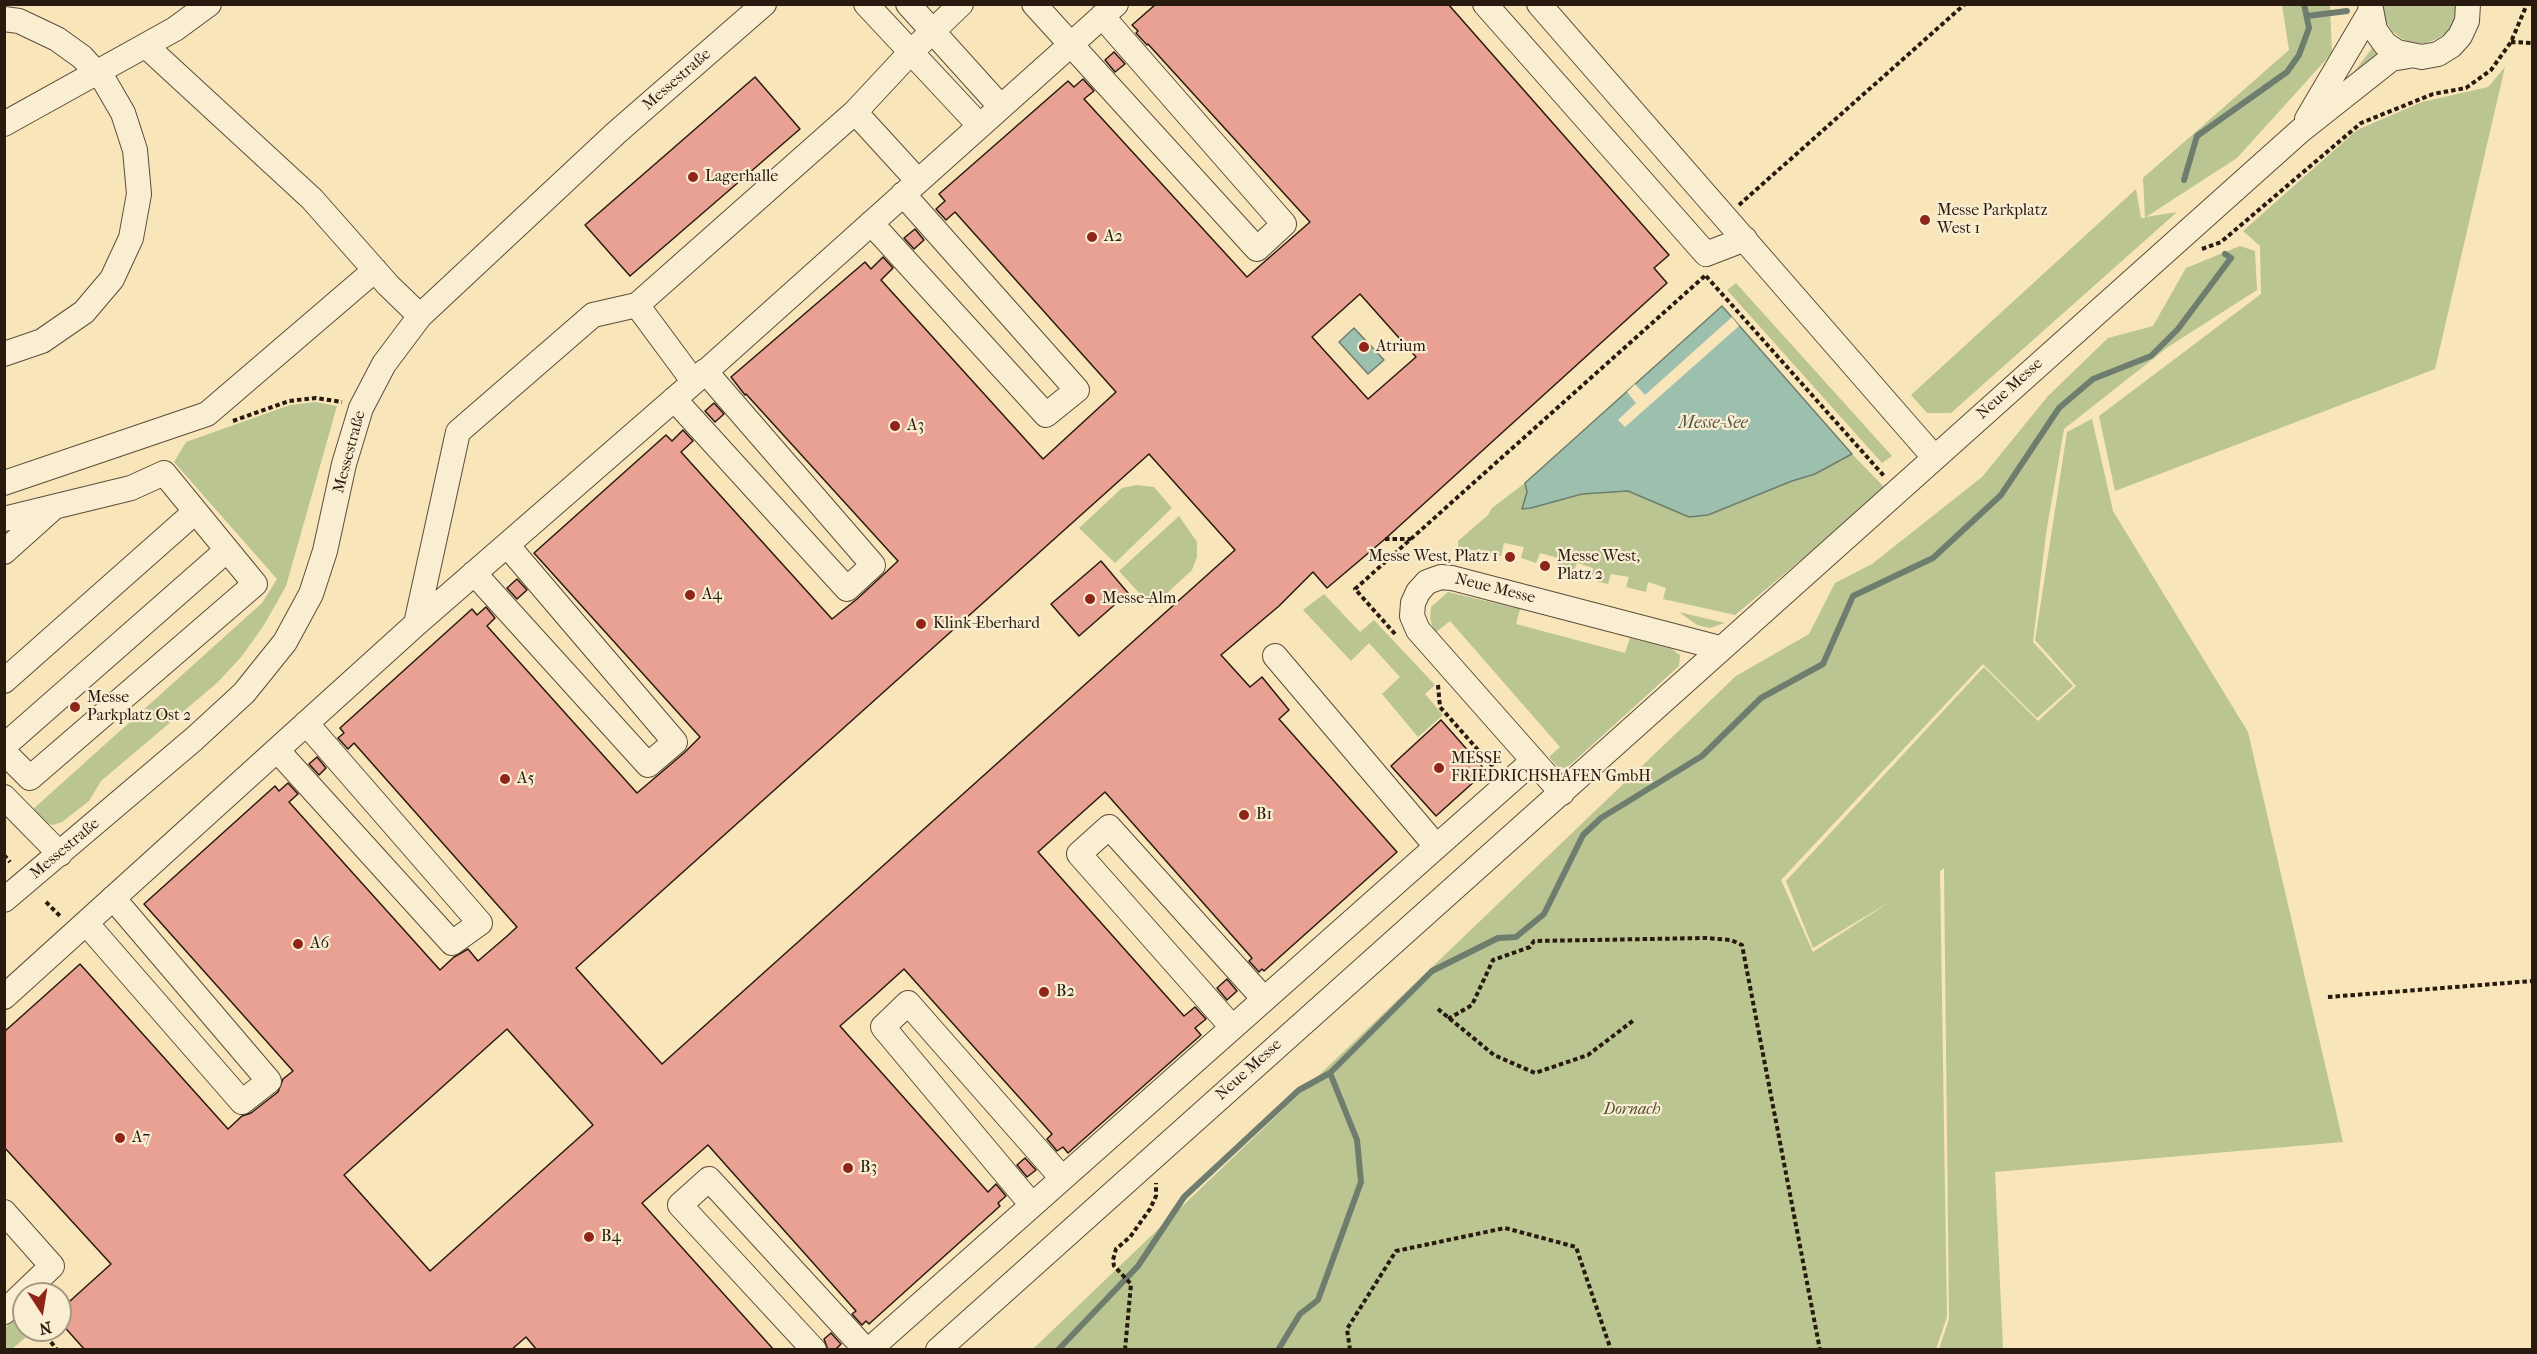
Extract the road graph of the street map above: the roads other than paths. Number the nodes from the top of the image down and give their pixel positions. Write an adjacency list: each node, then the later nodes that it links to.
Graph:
1 (209, 4): 15 (street)
2 (764, 4): 29 (street, Messestraße)
3 (866, 4): 16 (street)
4 (908, 4): 13 (street)
5 (962, 4): 13 (street)
6 (1034, 4): 14 (street)
7 (1485, 4): 26 (street)
8 (1539, 4): 26 (street)
9 (2468, 4): 17 (street, Neue Messe)
10 (2370, 8): 17 (street); 23 (street, Neue Messe)
11 (1109, 10): 14 (street); 14 (street)
12 (4, 19): 18 (street)
13 (933, 31): 16 (street); 19 (street)
14 (1070, 44): 19 (street)
15 (147, 46): 18 (street); 27 (street)
16 (910, 53): 20 (street); 22 (street)
17 (2409, 56): 23 (street, Neue Messe)
18 (98, 74): 21 (street); 30 (street)
19 (1000, 106): 22 (street)
20 (855, 112): 24 (street); 28 (street)
21 (4, 124)
22 (979, 125): 24 (street)
23 (2300, 131): 33 (street, Neue Messe)
24 (910, 187): 25 (street); 25 (street)
25 (871, 223): 31 (street)
26 (1745, 239): 33 (street)
27 (375, 270): 29 (street); 34 (street)
28 (637, 305): 31 (street); 42 (street)
29 (420, 316): 54 (street, Messestraße)
30 (4, 354)
31 (700, 376): 32 (street); 32 (street)
32 (674, 399): 38 (street)
33 (1934, 457): 43 (street, Neue Messe)
34 (4, 483)
35 (56, 506): 36 (street); 37 (street); 40 (street)
36 (195, 512): 39 (street); 45 (street)
37 (4, 519)
38 (507, 544): 41 (street); 41 (street)
39 (227, 550): 47 (street); 49 (street)
40 (4, 552)
41 (474, 573): 42 (street)
42 (416, 624): 46 (street)
43 (1720, 648): 50 (street, Neue Messe); 51 (street, Neue Messe)
44 (1275, 656): 53 (street)
45 (4, 681)
46 (306, 723): 48 (street); 48 (street)
47 (4, 746)
48 (277, 750): 55 (street)
49 (4, 752)
50 (1533, 761): 51 (street, Neue Messe); 53 (street)
51 (1562, 793): 67 (street, Neue Messe)
52 (4, 797): 54 (street)
53 (1436, 846): 59 (street)
54 (60, 854): 56 (street, Messestraße)
55 (114, 898): 57 (street); 57 (street)
56 (4, 900)
57 (86, 923): 58 (street)
58 (4, 997)
59 (1264, 999): 60 (street); 60 (street)
60 (1232, 1027): 61 (street)
61 (1062, 1178): 62 (street); 62 (street)
62 (1032, 1205): 66 (street)
63 (4, 1212): 64 (street)
64 (4, 1312)
65 (814, 1350): 66 (street)
66 (868, 1350)
67 (938, 1350)

